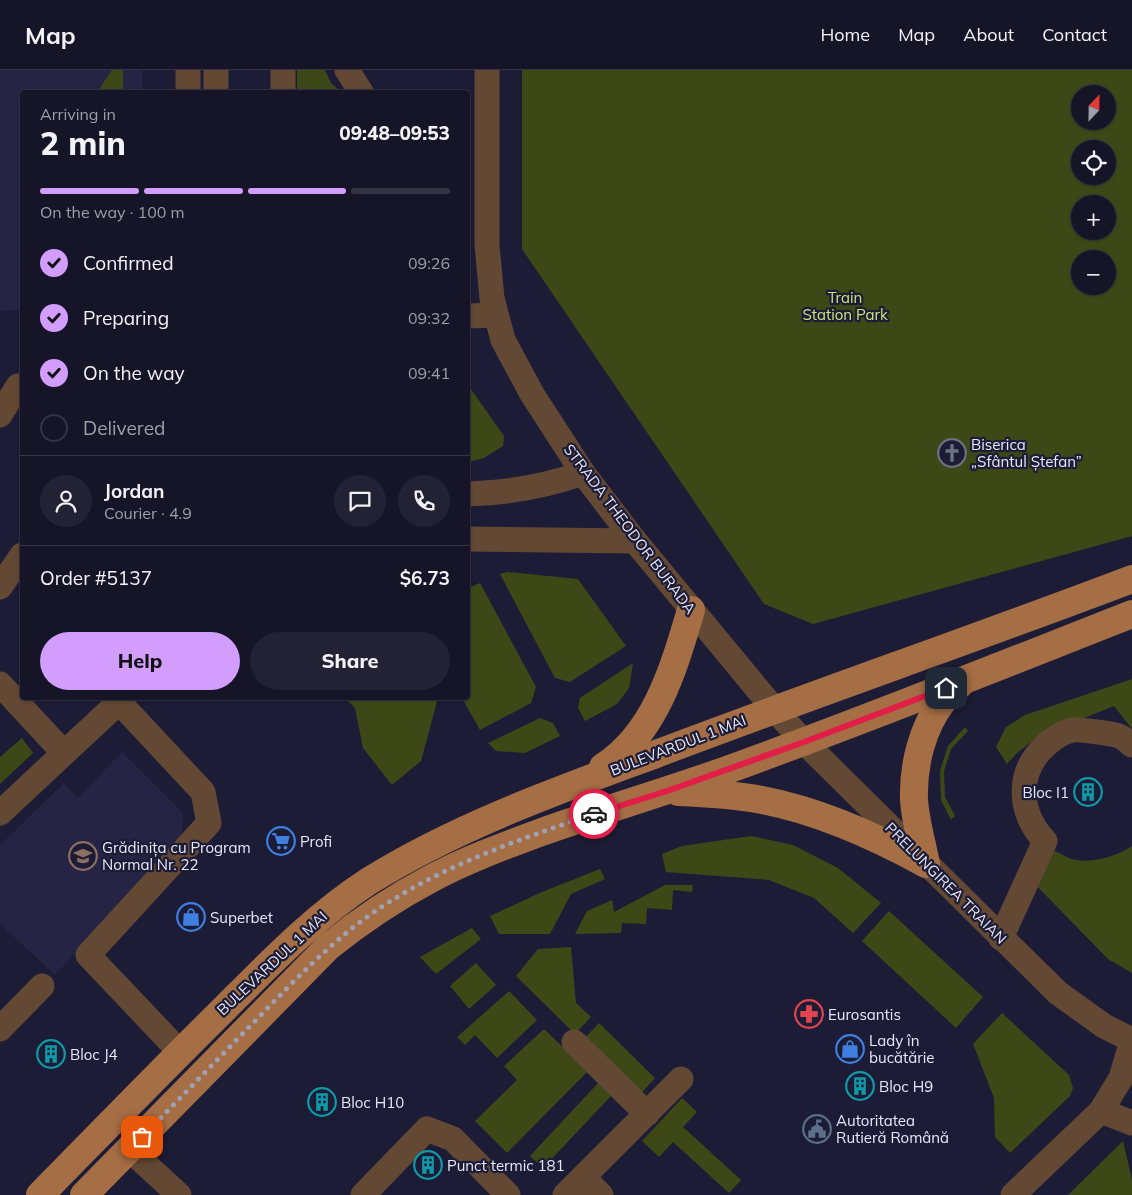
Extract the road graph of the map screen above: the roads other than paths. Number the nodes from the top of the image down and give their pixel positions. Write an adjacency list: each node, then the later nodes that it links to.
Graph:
1 (188, 70): 6 (street)
2 (216, 70): 7 (street)
3 (283, 70): 8 (street)
4 (347, 70): 9 (street)
5 (487, 70): 10 (street, STRADA THEODOR BURADA)
6 (188, 90)
7 (216, 90)
8 (283, 90)
9 (360, 90)
10 (496, 315): 11 (street); 14 (street, STRADA THEODOR BURADA)
11 (470, 316)
12 (20, 386): 13 (street)
13 (0, 415)
14 (583, 473): 15 (street); 17 (street, STRADA THEODOR BURADA)
15 (470, 494)
16 (470, 539): 17 (street)
17 (635, 541): 19 (street, STRADA THEODOR BURADA)
18 (1132, 579): 23 (main road, BULEVARDUL 1 MAI)
19 (691, 610): 23 (street, STRADA THEODOR BURADA); 27 (main road)
20 (1132, 614): 21 (main road, BULEVARDUL 1 MAI)
21 (963, 681): 24 (main road, BULEVARDUL 1 MAI); 30 (main road)
22 (0, 684): 26 (street)
23 (774, 709): 24 (street, PRELUNGIREA TRAIAN); 27 (main road, BULEVARDUL 1 MAI)
24 (804, 742): 28 (main road, BULEVARDUL 1 MAI); 30 (street, PRELUNGIREA TRAIAN)
25 (1132, 745): 31 (street)
26 (64, 753): 29 (street); 36 (street)
27 (578, 783): 36 (main road, BULEVARDUL 1 MAI)
28 (667, 791): 30 (main road); 41 (main road, BULEVARDUL 1 MAI)
29 (0, 813)
30 (926, 864): 31 (street, PRELUNGIREA TRAIAN)
31 (1001, 938): 34 (street, PRELUNGIREA TRAIAN)
32 (42, 986): 33 (street)
33 (0, 1029)
34 (1132, 1041): 38 (street)
35 (574, 1042): 39 (street)
36 (180, 1052): 43 (main road, BULEVARDUL 1 MAI)
37 (681, 1079): 39 (street)
38 (1101, 1111): 40 (street); 50 (street)
39 (647, 1114): 42 (street)
40 (1132, 1123)
41 (130, 1149): 44 (main road, BULEVARDUL 1 MAI); 45 (street)
42 (583, 1177): 48 (street); 49 (street)
43 (40, 1195)
44 (84, 1195)
45 (179, 1195)
46 (363, 1195): 47 (street)
47 (508, 1195)
48 (564, 1195)
49 (601, 1195)
50 (1013, 1195)

